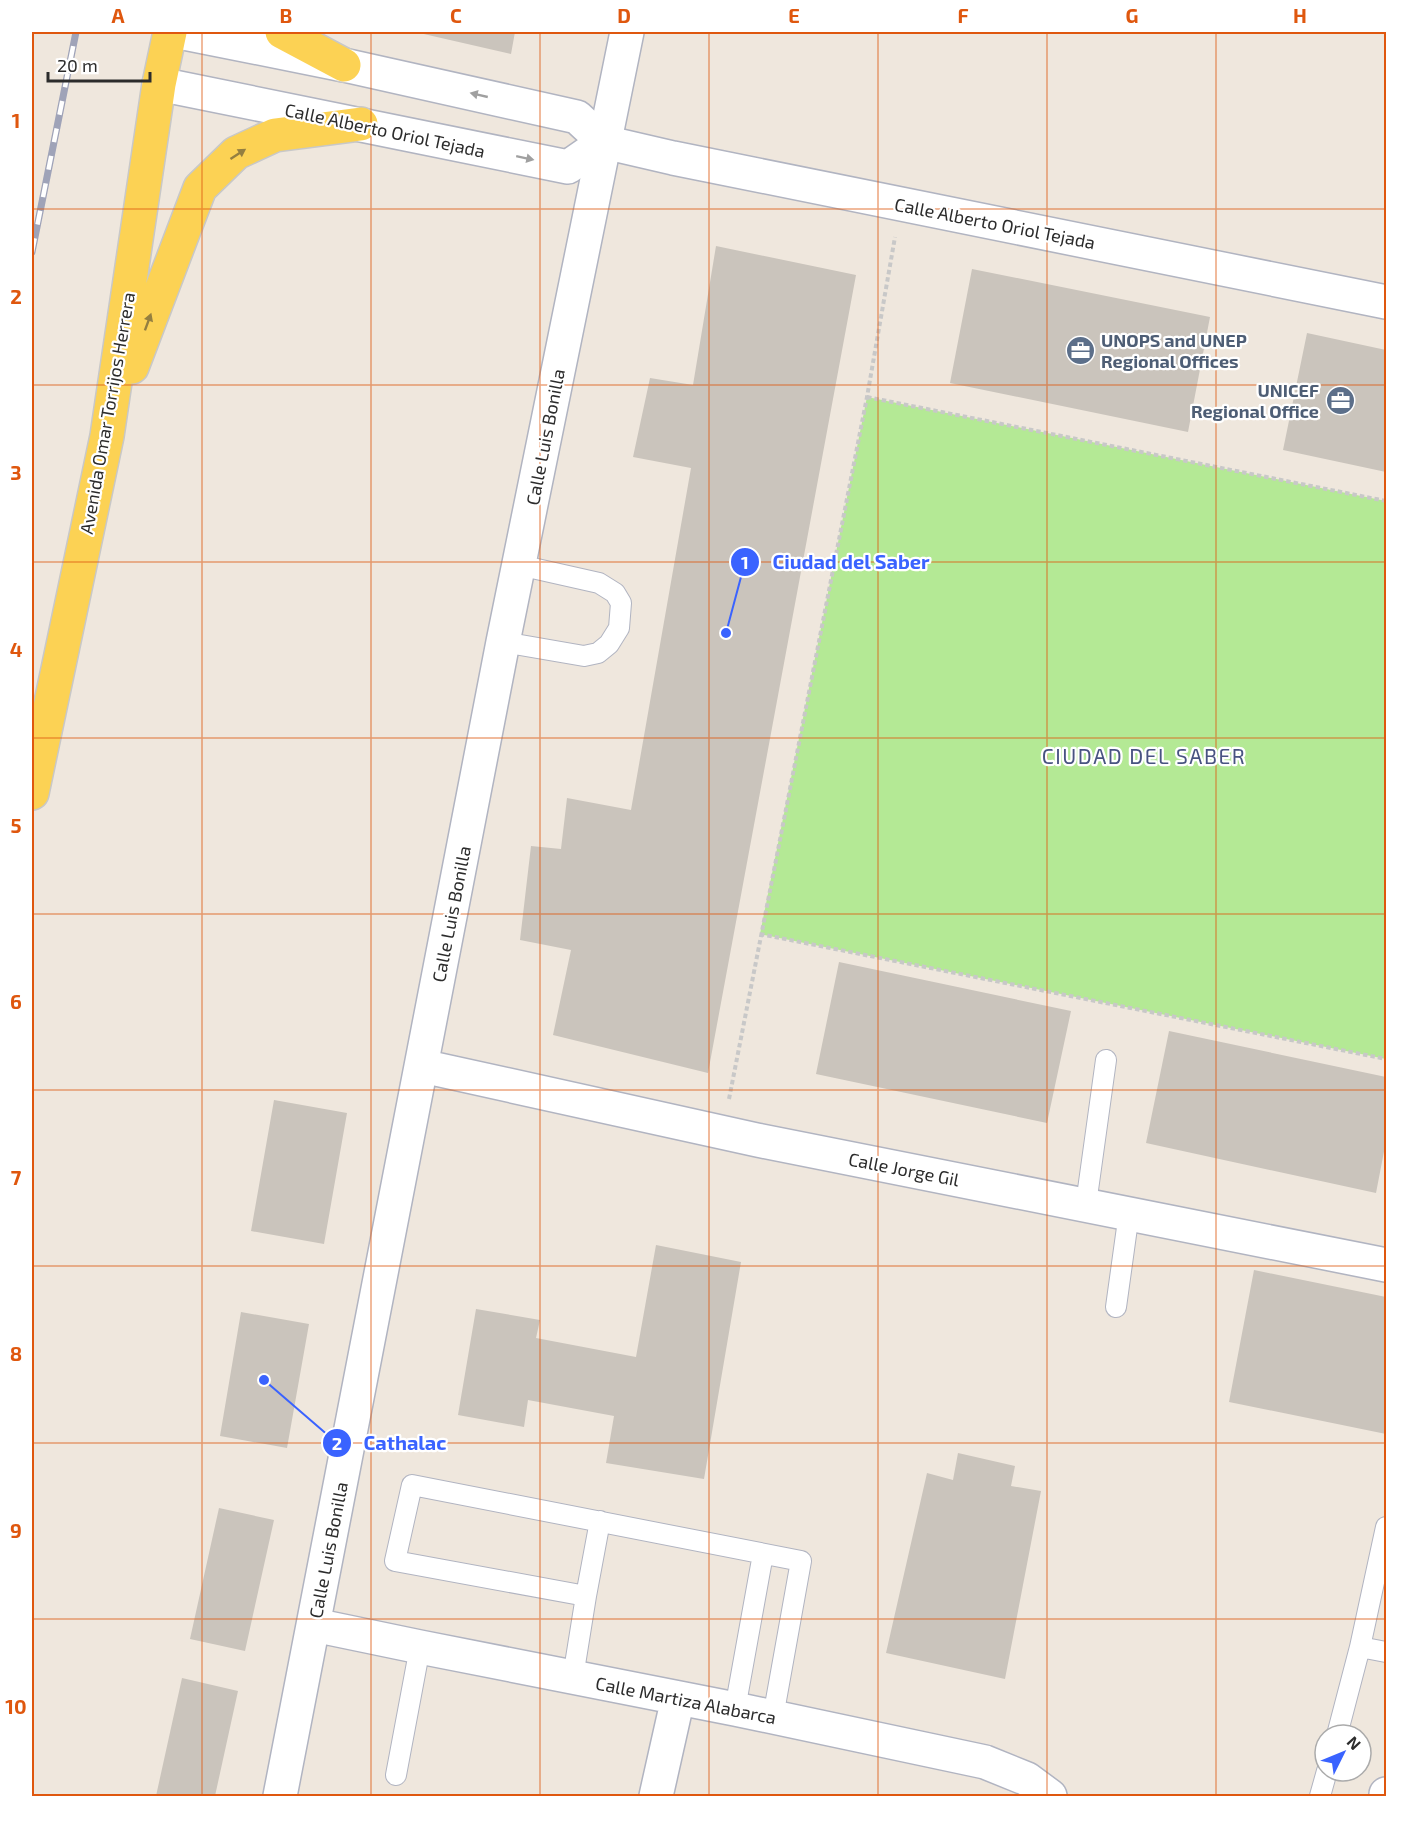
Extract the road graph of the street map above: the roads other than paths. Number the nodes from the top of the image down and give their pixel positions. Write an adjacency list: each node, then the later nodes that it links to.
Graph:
1 (170, 32): 6 (main road, Avenida Omar Torrijos Herrera)
2 (178, 32): 5 (street)
3 (282, 32): 5 (main road)
4 (627, 32): 8 (street, Calle Luis Bonilla)
5 (344, 65): 8 (street, one-way to 5)
6 (159, 84): 7 (street, Calle Alberto Oriol Tejada); 10 (main road, Avenida Omar Torrijos Herrera)
7 (361, 124): 8 (street, Calle Alberto Oriol Tejada, one-way to 8); 10 (main road, one-way to 7)
8 (604, 142): 9 (street, Calle Alberto Oriol Tejada); 11 (street, Calle Luis Bonilla)
9 (1386, 302)
10 (106, 436): 13 (main road, Avenida Omar Torrijos Herrera)
11 (519, 565): 12 (street, Calle Luis Bonilla); 12 (lane)
12 (503, 642): 15 (street, Calle Luis Bonilla)
13 (32, 793)
14 (1106, 1060): 16 (lane)
15 (422, 1066): 16 (street, Calle Jorge Gil); 24 (street, Calle Luis Bonilla)
16 (1086, 1204): 17 (street, Calle Jorge Gil)
17 (1129, 1213): 18 (street, Calle Jorge Gil); 19 (lane)
18 (1386, 1265)
19 (1116, 1307)
20 (600, 1521): 22 (lane); 23 (lane); 23 (lane)
21 (1386, 1527): 26 (lane)
22 (763, 1554): 30 (lane); 31 (lane)
23 (586, 1596): 28 (lane)
24 (314, 1625): 25 (street, Calle Martiza Alabarca); 34 (street, Calle Luis Bonilla)
25 (420, 1647): 28 (street, Calle Martiza Alabarca); 33 (lane)
26 (1360, 1647): 27 (lane); 32 (lane)
27 (1386, 1652)
28 (573, 1677): 29 (street, Calle Martiza Alabarca)
29 (678, 1698): 30 (street, Calle Martiza Alabarca); 35 (street)
30 (735, 1709): 31 (street, Calle Martiza Alabarca)
31 (773, 1717): 36 (street, Calle Martiza Alabarca)
32 (1340, 1723)
33 (396, 1775)
34 (280, 1797)
35 (656, 1797)
36 (1050, 1797)

